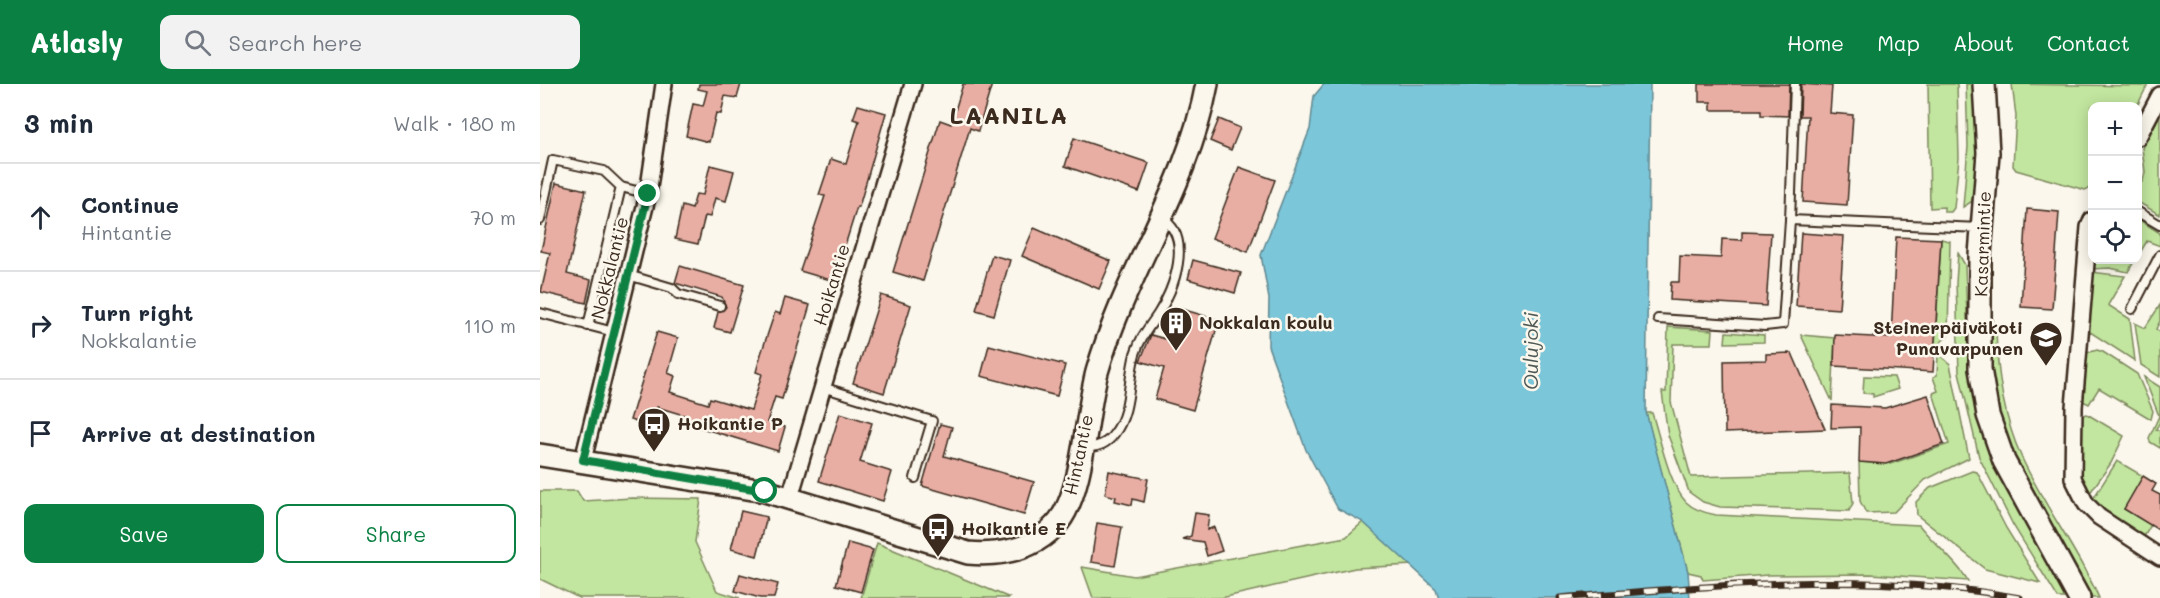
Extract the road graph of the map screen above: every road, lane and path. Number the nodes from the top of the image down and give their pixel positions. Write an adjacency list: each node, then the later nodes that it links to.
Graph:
1 (664, 84): 9 (street, Nokkalantie)
2 (913, 84): 25 (street, Hoikantie)
3 (1207, 84): 11 (street, Hintantie)
4 (1795, 84): 13 (lane)
5 (1984, 84): 16 (street, Kasarmintie)
6 (2160, 95): 7 (street)
7 (2142, 129)
8 (621, 187): 9 (lane); 12 (lane); 23 (lane)
9 (648, 194): 18 (street, Nokkalantie)
10 (2142, 214): 14 (lane)
11 (1161, 218): 26 (street, Hintantie); 26 (lane)
12 (540, 220)
13 (1790, 220): 16 (lane); 22 (lane)
14 (2160, 225)
15 (2088, 227): 31 (street)
16 (1982, 228): 32 (street, Kasarmintie)
17 (2160, 255): 20 (lane)
18 (628, 275): 19 (lane); 24 (street, Nokkalantie)
19 (720, 306)
20 (2132, 309)
21 (540, 314): 23 (lane)
22 (1658, 319)
23 (588, 326): 24 (lane)
24 (614, 332): 28 (street, Nokkalantie)
25 (822, 387): 29 (lane); 30 (street, Hoikantie)
26 (1082, 446): 30 (street, Hintantie)
27 (540, 454): 28 (street, Hintantie)
28 (583, 460): 30 (street, Hintantie)
29 (915, 478)
30 (790, 497)
31 (2160, 557)
32 (2079, 598)

